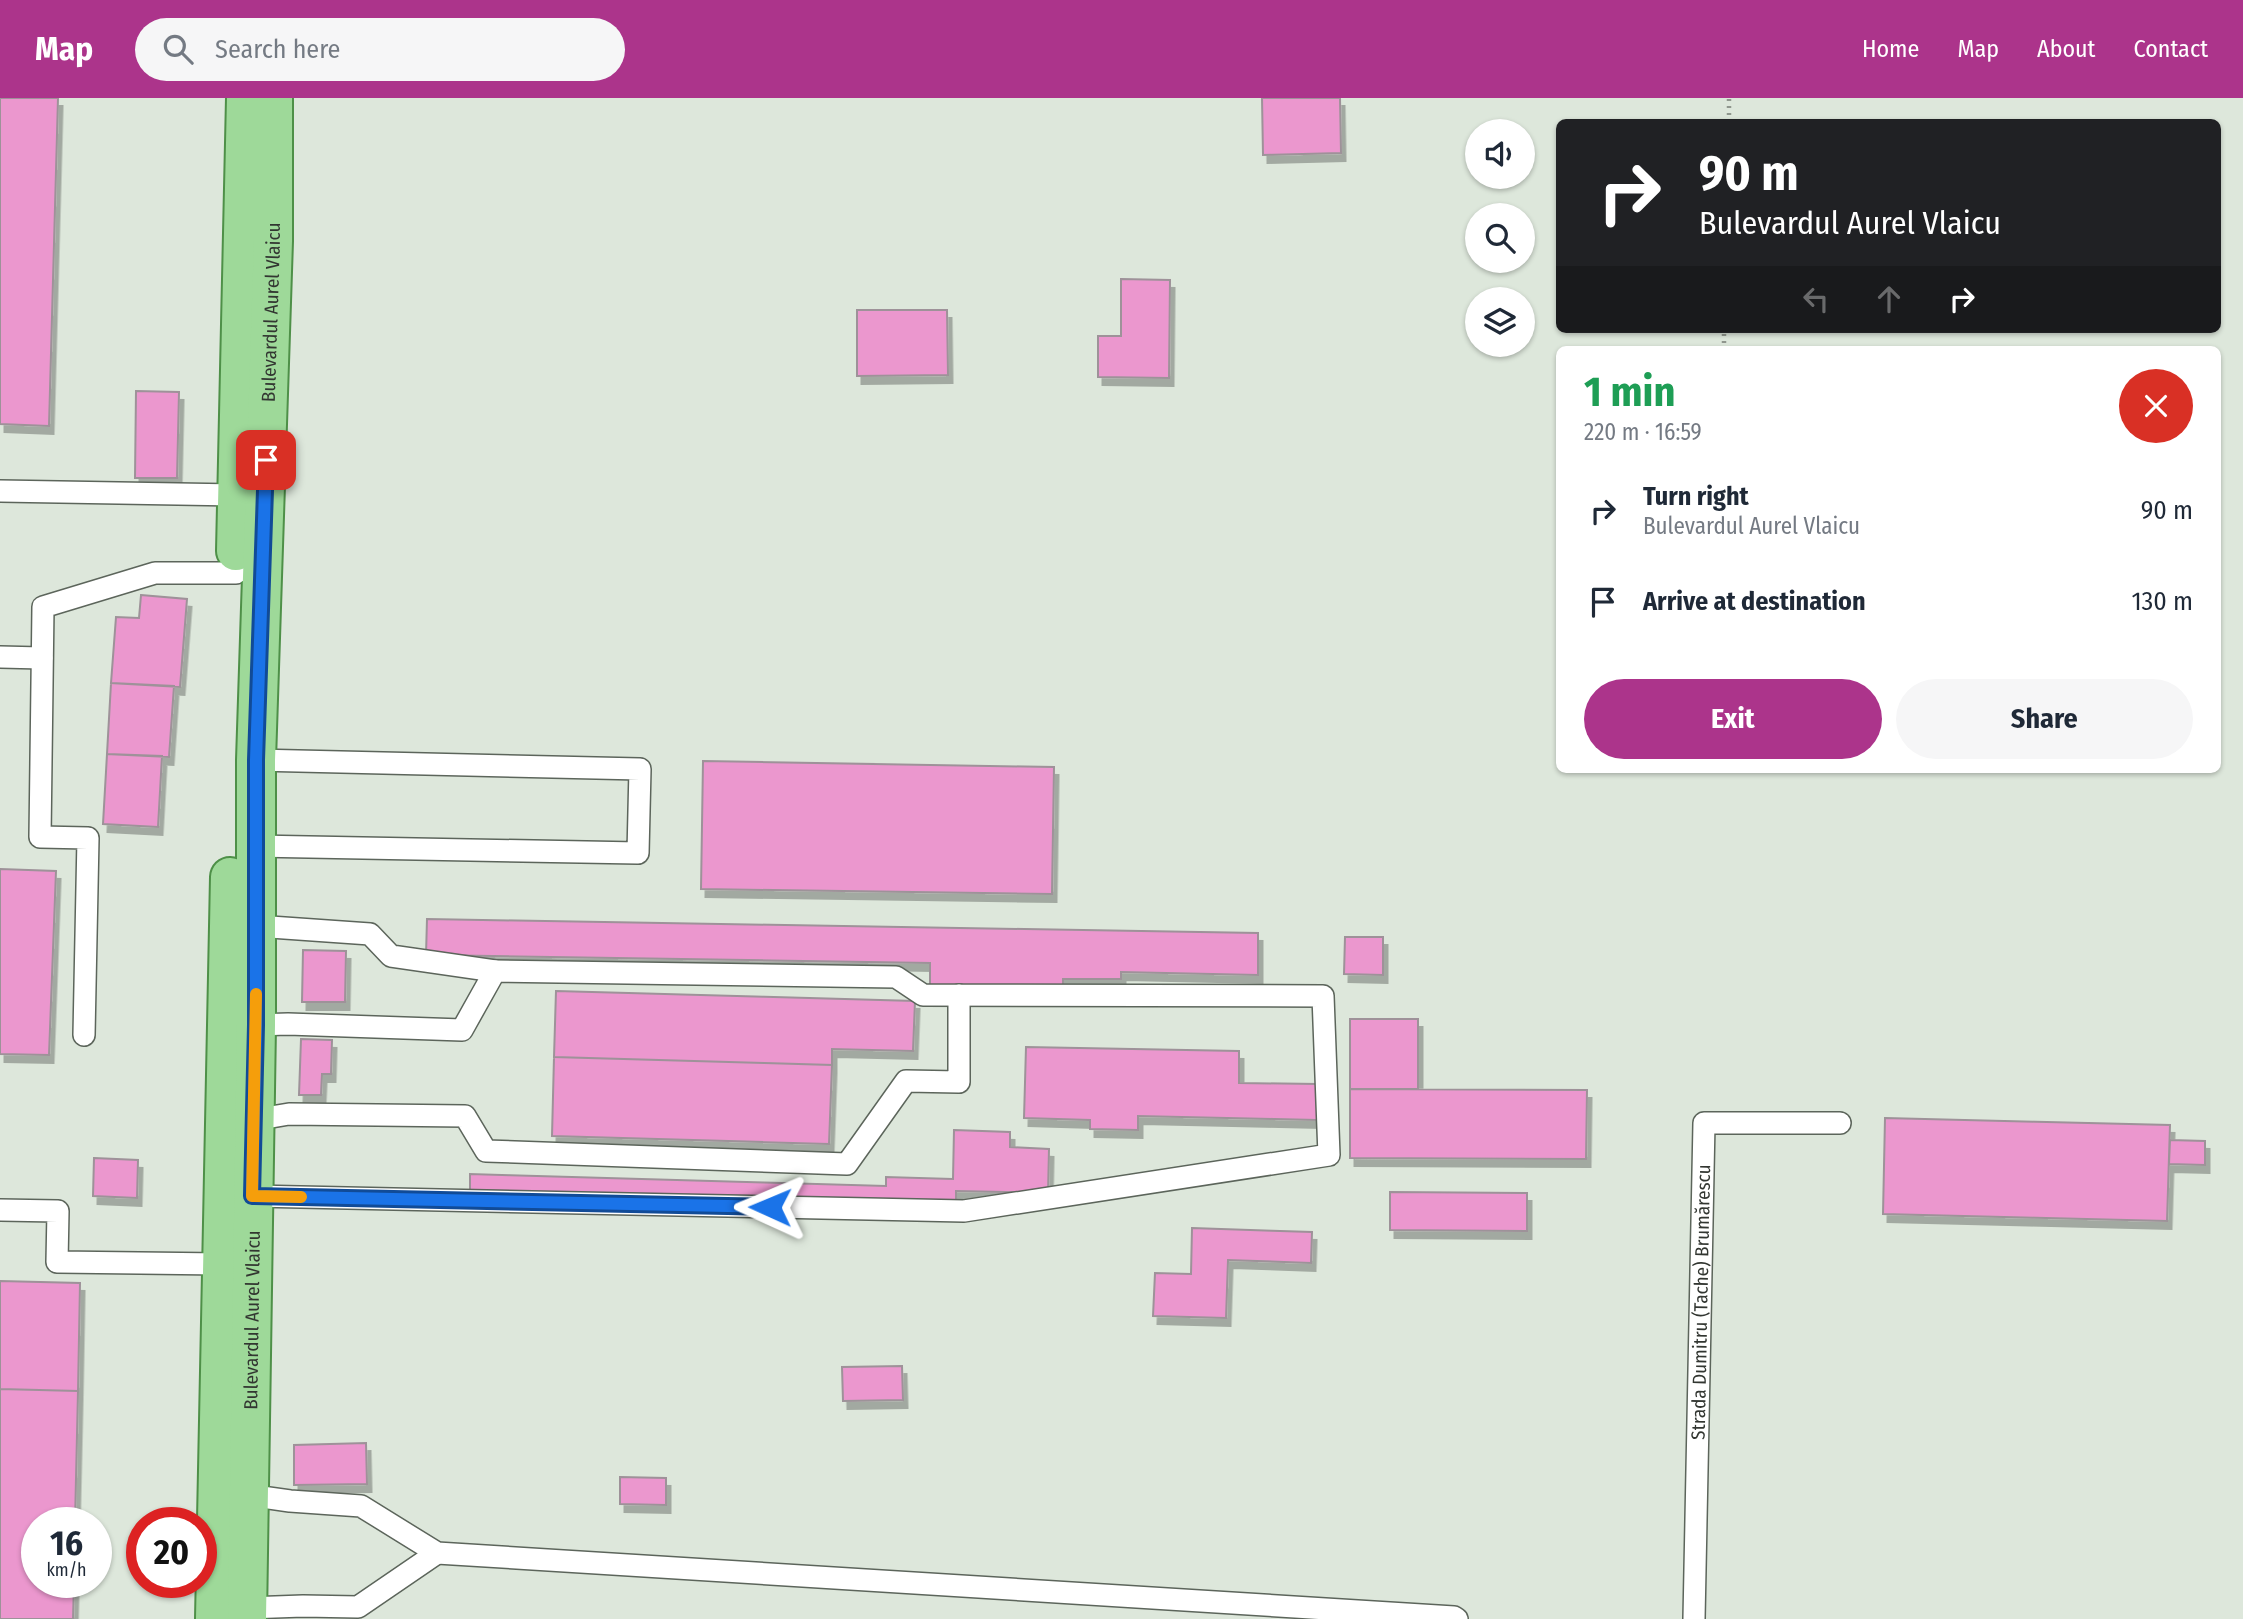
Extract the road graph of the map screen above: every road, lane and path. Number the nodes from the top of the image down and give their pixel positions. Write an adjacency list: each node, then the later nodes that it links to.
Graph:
1 (246, 98): 6 (main road, Bulevardul Aurel Vlaicu)
2 (273, 98): 10 (main road, Bulevardul Aurel Vlaicu)
3 (1729, 98): 4 (path)
4 (1728, 119)
5 (0, 491): 6 (lane)
6 (237, 495): 7 (main road, Bulevardul Aurel Vlaicu)
7 (236, 573): 9 (lane); 21 (main road, Bulevardul Aurel Vlaicu)
8 (0, 657): 9 (lane)
9 (42, 658): 16 (lane)
10 (256, 760): 11 (main road, Bulevardul Aurel Vlaicu); 11 (lane)
11 (255, 846): 12 (main road, Bulevardul Aurel Vlaicu)
12 (256, 926): 13 (lane); 15 (main road, Bulevardul Aurel Vlaicu)
13 (495, 971): 14 (lane); 15 (lane)
14 (959, 995): 17 (lane); 19 (lane)
15 (256, 1025): 17 (main road, Bulevardul Aurel Vlaicu)
16 (84, 1035)
17 (254, 1120): 19 (main road, Bulevardul Aurel Vlaicu)
18 (1840, 1123): 27 (lane, Strada Dumitru (Tache) Brumărescu)
19 (252, 1196): 22 (main road, Bulevardul Aurel Vlaicu)
20 (0, 1210): 21 (lane)
21 (222, 1264): 25 (main road, Bulevardul Aurel Vlaicu)
22 (248, 1495): 23 (lane); 25 (main road, Bulevardul Aurel Vlaicu)
23 (437, 1553): 24 (lane); 25 (lane)
24 (1177, 1609): 26 (lane)
25 (237, 1615)
26 (1455, 1618)
27 (1694, 1619)

